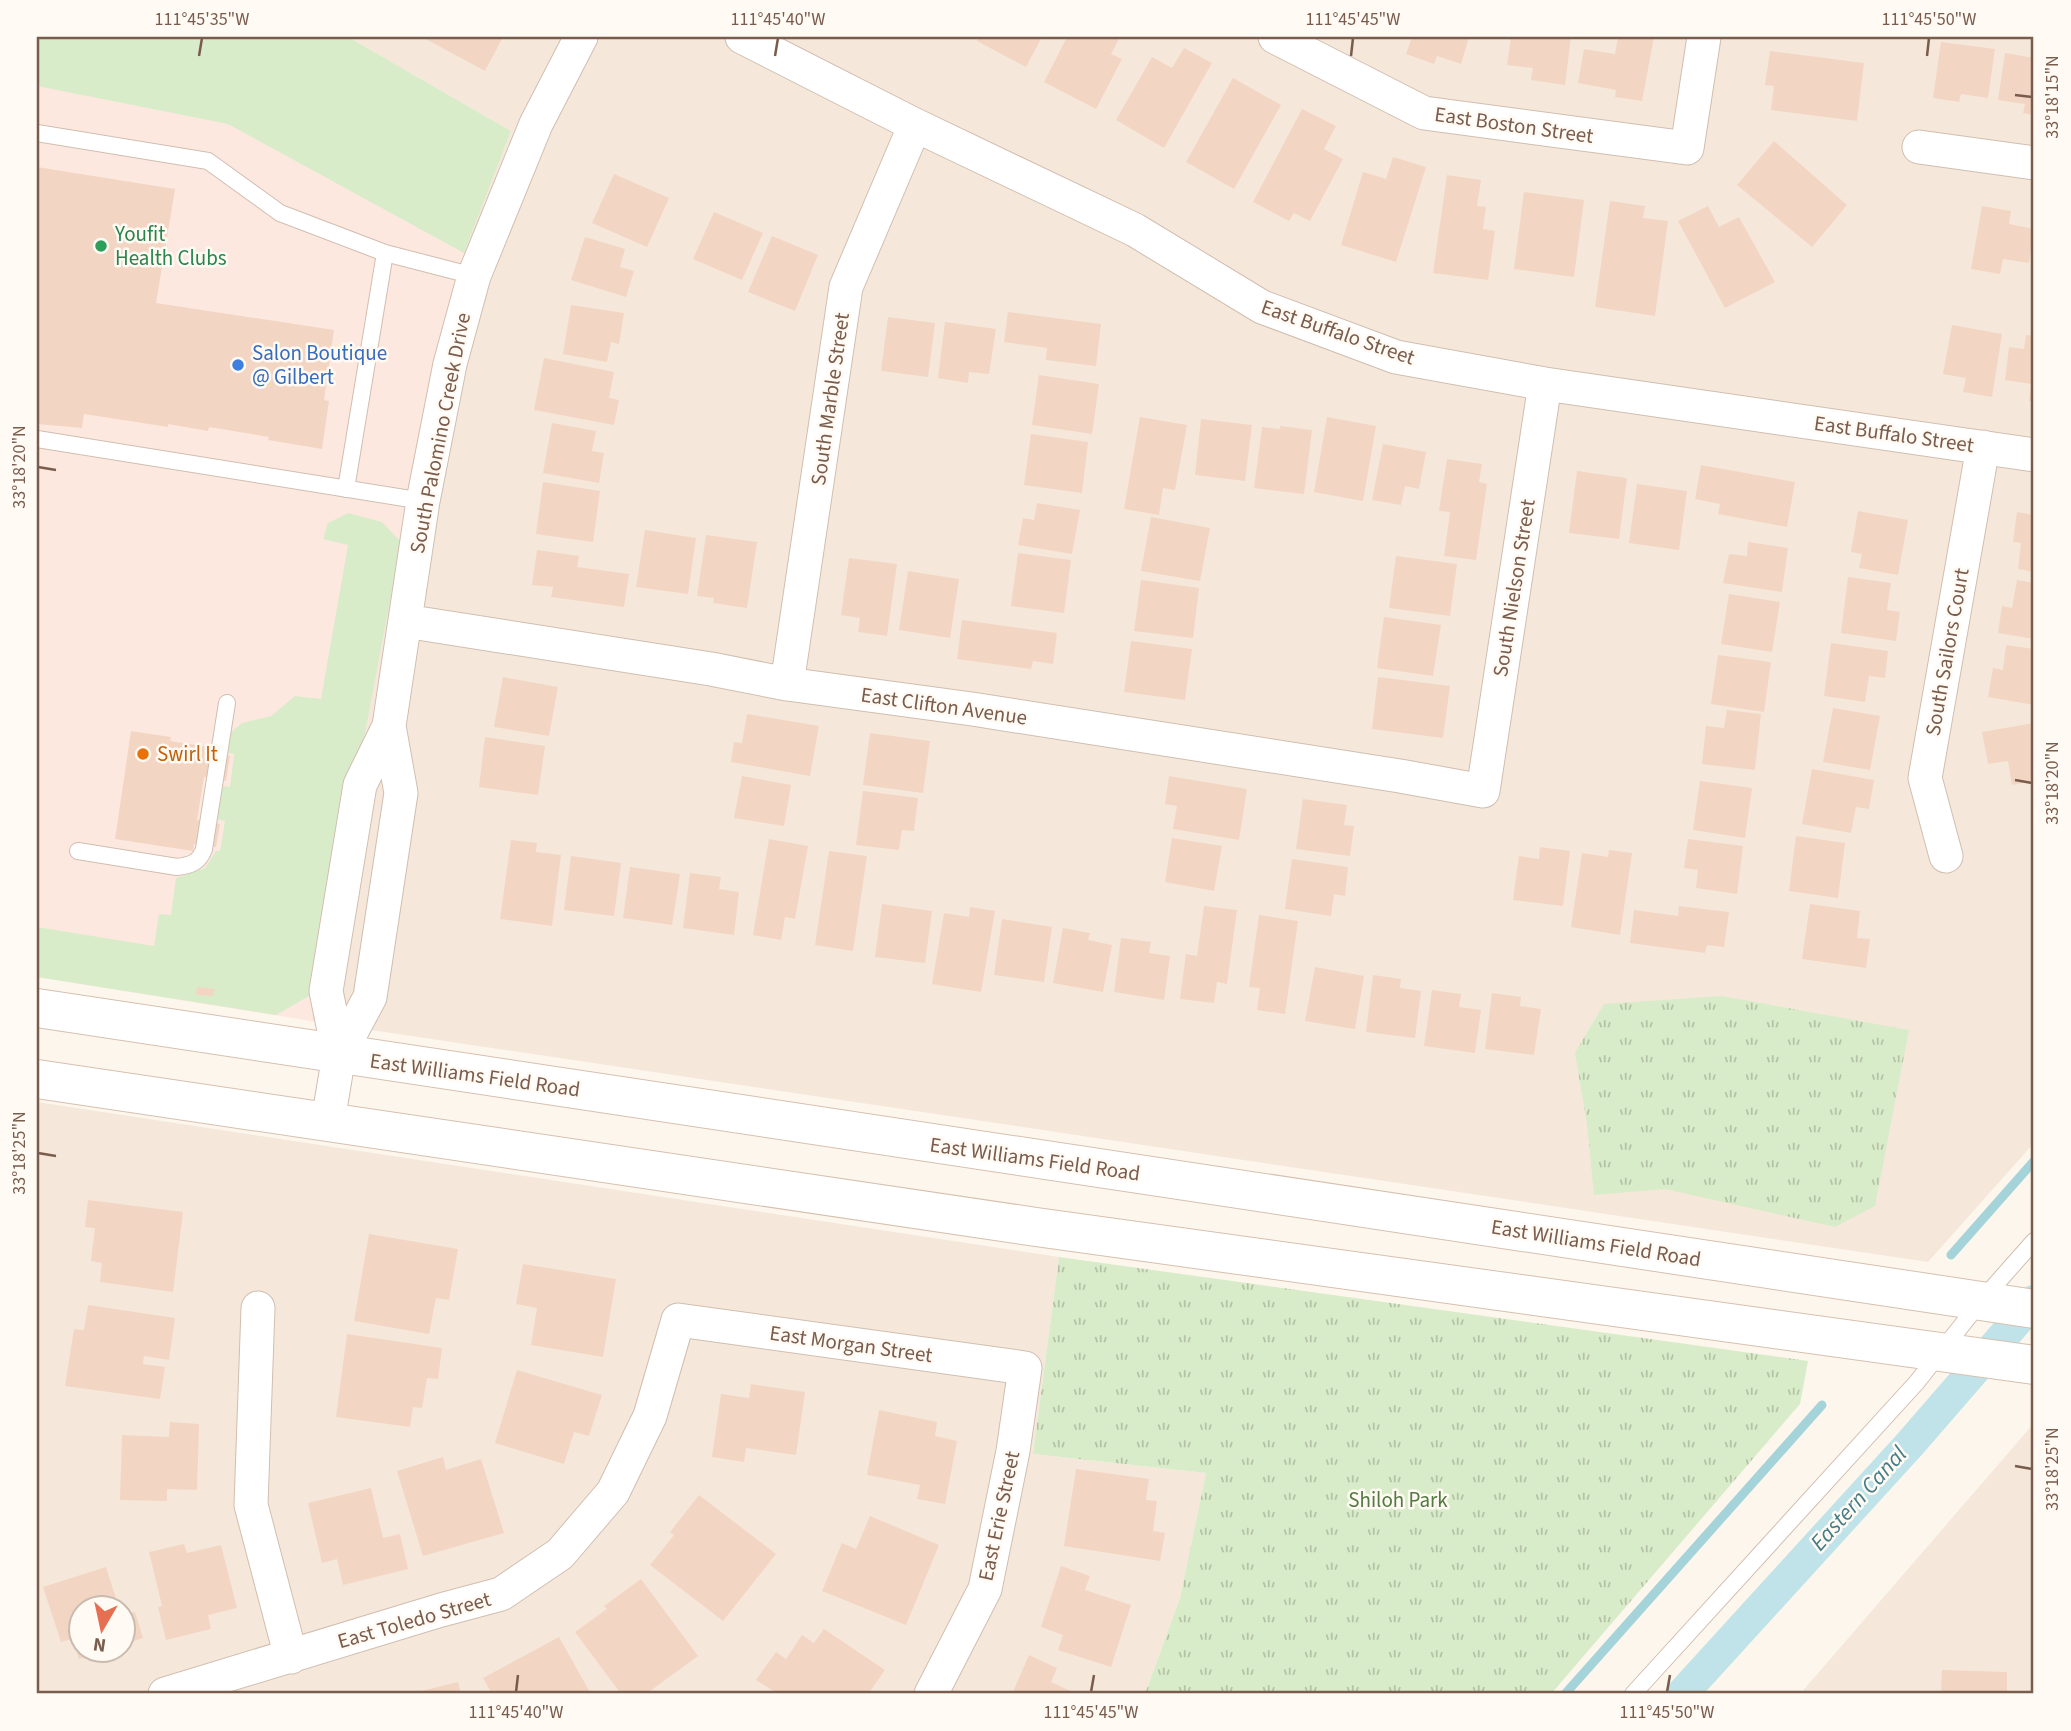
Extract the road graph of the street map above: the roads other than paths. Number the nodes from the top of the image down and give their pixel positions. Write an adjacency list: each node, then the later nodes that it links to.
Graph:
1 (581, 37): 10 (street, South Palomino Creek Drive)
2 (742, 37): 5 (street, East Buffalo Street)
3 (1275, 37): 4 (street, East Boston Street)
4 (1704, 37)
5 (915, 125): 11 (street, East Buffalo Street); 18 (street, South Marble Street)
6 (37, 133): 9 (lane)
7 (1919, 147): 8 (street)
8 (2034, 163)
9 (386, 253): 10 (lane); 15 (lane)
10 (474, 276): 16 (street, South Palomino Creek Drive)
11 (1545, 384): 13 (street, East Buffalo Street); 21 (street, South Nielson Street)
12 (37, 439): 15 (lane)
13 (1983, 447): 14 (street, East Buffalo Street); 23 (street, South Sailors Court)
14 (2034, 456)
15 (346, 489): 16 (lane)
16 (423, 501): 17 (street, South Palomino Creek Drive)
17 (405, 621): 18 (street, East Clifton Avenue); 20 (street, South Palomino Creek Drive)
18 (787, 684): 21 (street, East Clifton Avenue)
19 (227, 703): 22 (lane)
20 (389, 726): 25 (street, South Palomino Creek Drive); 25 (street, South Palomino Creek Drive)
21 (1483, 792)
22 (78, 851)
23 (1946, 856)
24 (42, 1013): 25 (main road, East Williams Field Road)
25 (339, 1055): 27 (street); 29 (main road, East Williams Field Road)
26 (37, 1079): 27 (main road)
27 (328, 1121): 33 (main road)
28 (2034, 1241): 29 (lane)
29 (1981, 1301): 31 (main road, East Williams Field Road); 33 (lane)
30 (258, 1308): 36 (street)
31 (2034, 1309)
32 (678, 1320): 35 (street, East Morgan Street); 36 (street, East Toledo Street)
33 (1941, 1352): 34 (main road); 39 (lane)
34 (2029, 1364)
35 (1025, 1368): 38 (street, East Erie Street)
36 (291, 1657): 37 (street, East Toledo Street)
37 (165, 1694)
38 (931, 1694)
39 (1633, 1694)

